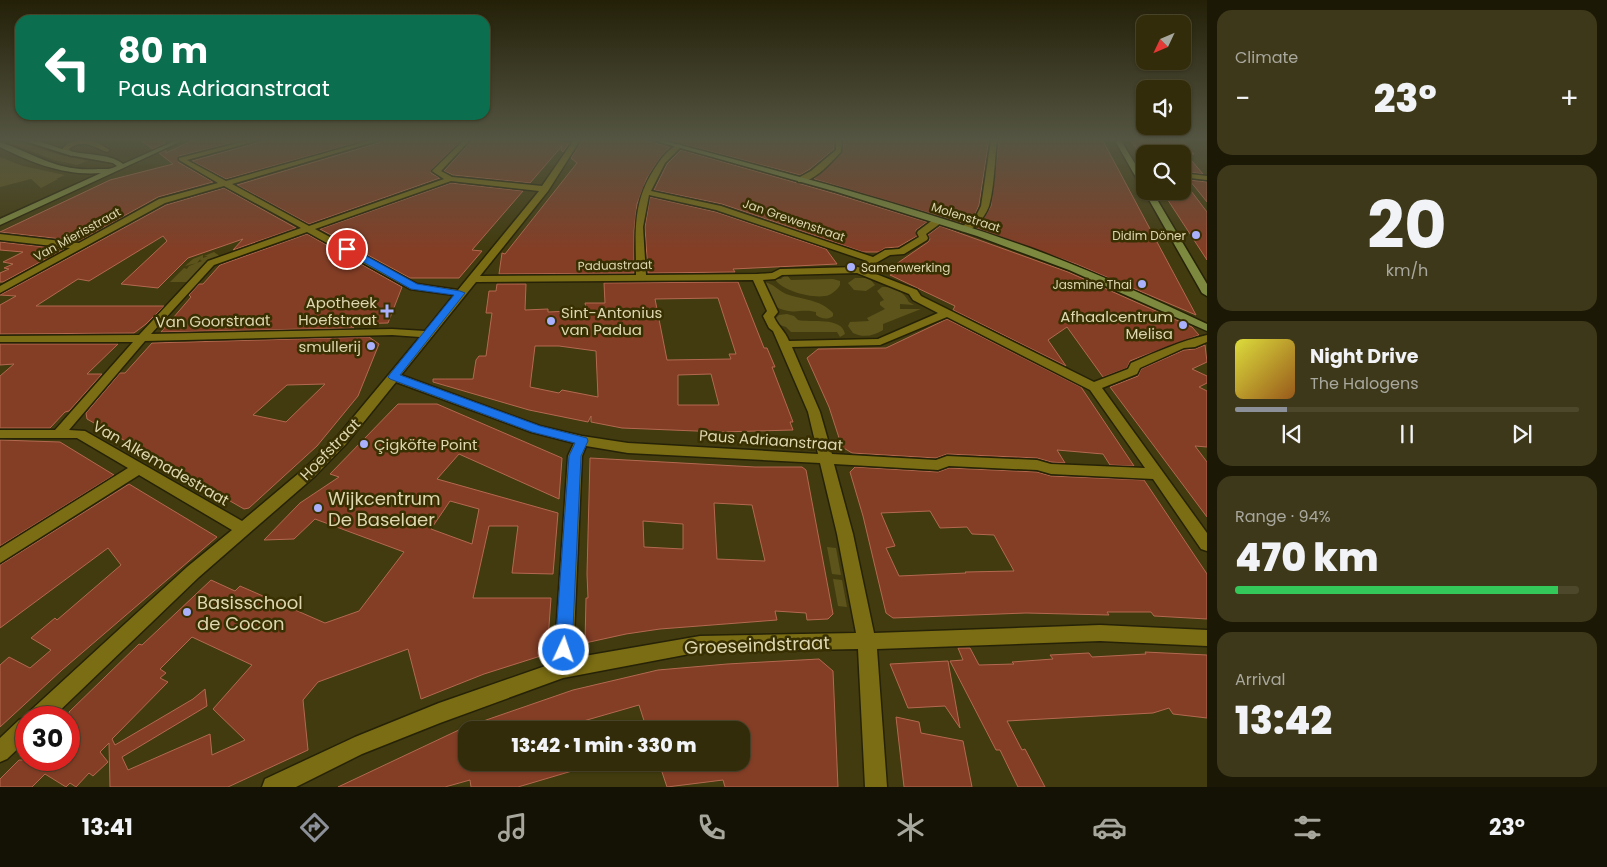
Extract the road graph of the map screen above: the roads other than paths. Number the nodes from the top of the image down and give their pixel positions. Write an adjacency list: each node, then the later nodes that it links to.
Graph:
1 (86, 176): 19 (street)
2 (97, 176): 21 (street)
3 (210, 176): 15 (street)
4 (249, 176): 15 (street, Van Mierisstraat)
5 (445, 176): 13 (street)
6 (553, 176): 16 (street, Hoefstraat)
7 (654, 176): 17 (street)
8 (786, 176): 14 (street, Molenstraat)
9 (809, 176): 14 (street)
10 (988, 176): 23 (street)
11 (1191, 176): 12 (street)
12 (1207, 178)
13 (450, 179): 16 (street); 22 (street)
14 (801, 180): 20 (street, Molenstraat)
15 (223, 183): 22 (street); 25 (street, Van Mierisstraat)
16 (545, 189): 30 (street, Hoefstraat)
17 (647, 192): 26 (street, Jan Grewenstraat); 28 (street)
18 (1153, 200): 32 (street)
19 (0, 215)
20 (937, 221): 23 (street, Molenstraat); 26 (street)
21 (0, 222)
22 (307, 228): 33 (street); 37 (street)
23 (964, 229): 35 (street, Molenstraat)
24 (0, 237): 25 (street)
25 (80, 246): 31 (street, Van Mierisstraat)
26 (873, 260): 27 (street)
27 (858, 270): 29 (street, Paduastraat); 34 (street)
28 (641, 277): 29 (street, Paduastraat); 30 (street, Paduastraat)
29 (757, 277): 40 (street)
30 (472, 279): 33 (street, Hoefstraat)
31 (0, 290)
32 (1207, 292)
33 (460, 293): 36 (street, Hoefstraat)
34 (947, 313): 40 (street); 42 (street)
35 (1207, 328)
36 (427, 334): 37 (street, Van Goorstraat); 41 (street, Hoefstraat)
37 (144, 337): 38 (street, Van Goorstraat); 43 (street)
38 (0, 338)
39 (1207, 338): 42 (street)
40 (785, 344): 46 (street)
41 (394, 377): 45 (street, Paus Adriaanstraat); 49 (street, Hoefstraat)
42 (1094, 387): 48 (street)
43 (59, 433): 44 (street, Van Alkemadestraat); 47 (street, Van Alkemadestraat)
44 (0, 434)
45 (582, 441): 46 (street, Paus Adriaanstraat); 54 (street)
46 (826, 460): 48 (street, Paus Adriaanstraat); 53 (street)
47 (138, 469): 49 (street, Van Alkemadestraat); 51 (street)
48 (1157, 474): 50 (street)
49 (243, 529): 55 (street, Hoefstraat)
50 (1207, 545)
51 (0, 556)
52 (1207, 638): 53 (street, Groeseindstraat)
53 (867, 641): 54 (street, Groeseindstraat); 59 (street)
54 (563, 669): 58 (street, Groeseindstraat)
55 (49, 706)
56 (15, 738): 57 (street)
57 (0, 752)
58 (273, 787)
59 (876, 787)

